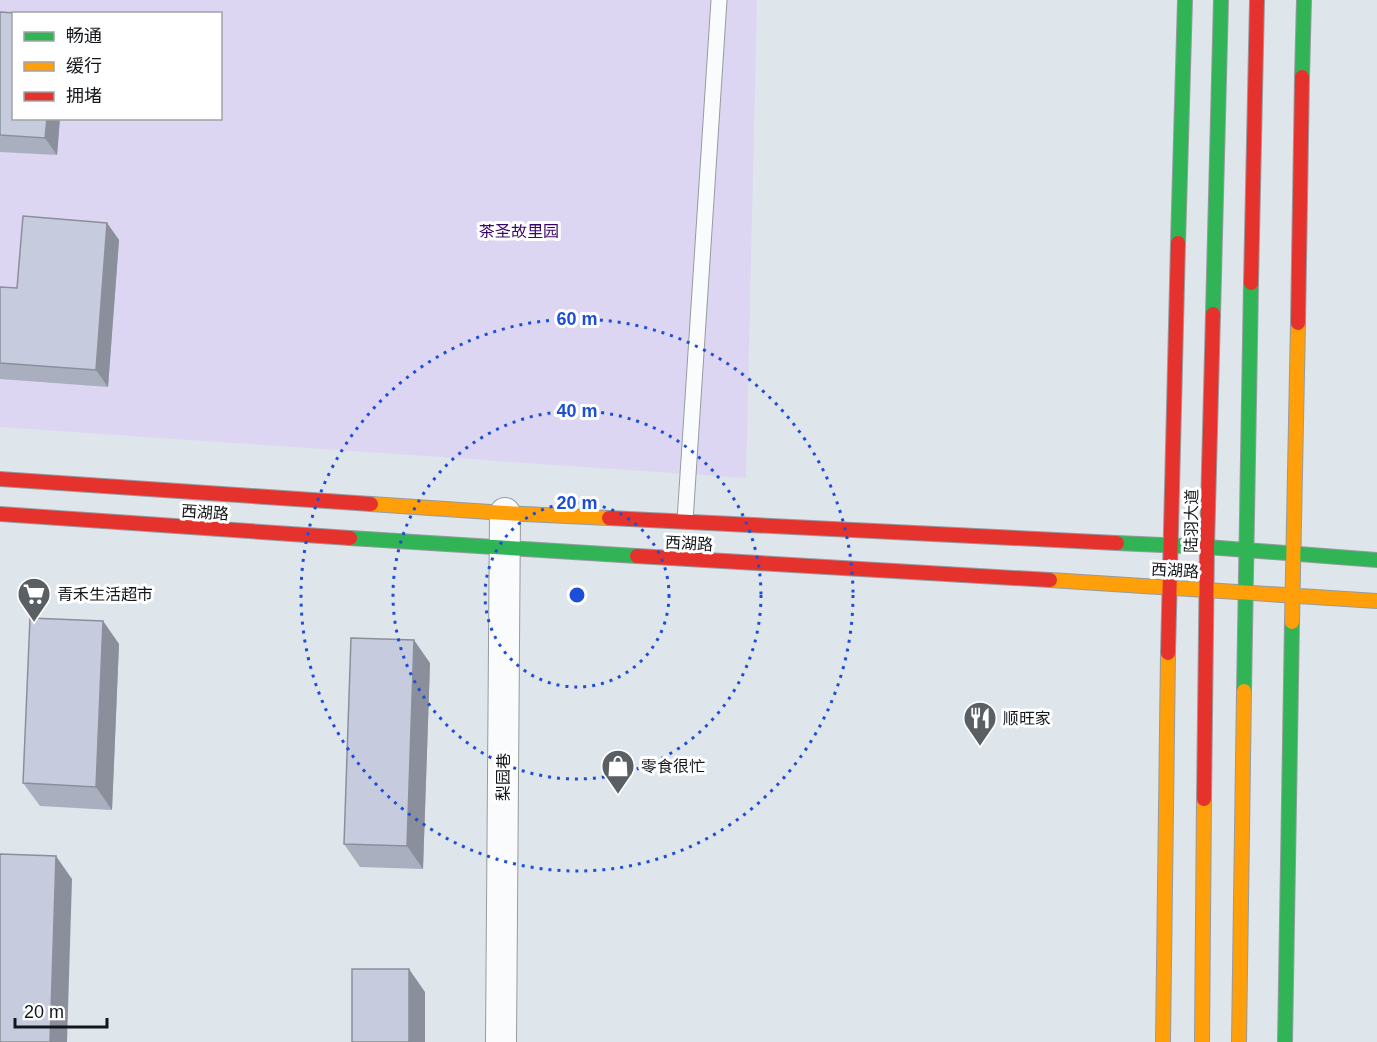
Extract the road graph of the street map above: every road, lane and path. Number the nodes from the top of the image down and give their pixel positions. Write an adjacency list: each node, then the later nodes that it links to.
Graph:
1 (719, 0): 9 (lane)
2 (1185, 0): 10 (main road)
3 (1221, 0): 11 (main road, 陆羽大道)
4 (1257, 0): 13 (main road)
5 (1304, 0): 14 (main road)
6 (0, 479): 7 (main road, 西湖路)
7 (505, 513): 9 (main road, 西湖路); 12 (street, 梨园巷)
8 (0, 514): 12 (main road, 西湖路)
9 (685, 521): 10 (main road, 西湖路)
10 (1171, 545): 11 (main road, 西湖路); 16 (main road)
11 (1207, 547): 13 (main road, 西湖路); 17 (main road, 陆羽大道)
12 (505, 548): 16 (main road, 西湖路); 21 (street, 梨园巷)
13 (1246, 551): 14 (main road, 西湖路); 18 (main road)
14 (1293, 554): 15 (main road, 西湖路); 19 (main road)
15 (1377, 560)
16 (1169, 587): 17 (main road, 西湖路); 22 (main road)
17 (1206, 589): 18 (main road, 西湖路); 23 (main road, 陆羽大道)
18 (1245, 592): 19 (main road, 西湖路); 24 (main road)
19 (1292, 596): 20 (main road, 西湖路); 25 (main road)
20 (1377, 601)
21 (501, 1042)
22 (1163, 1042)
23 (1202, 1042)
24 (1239, 1042)
25 (1285, 1042)

